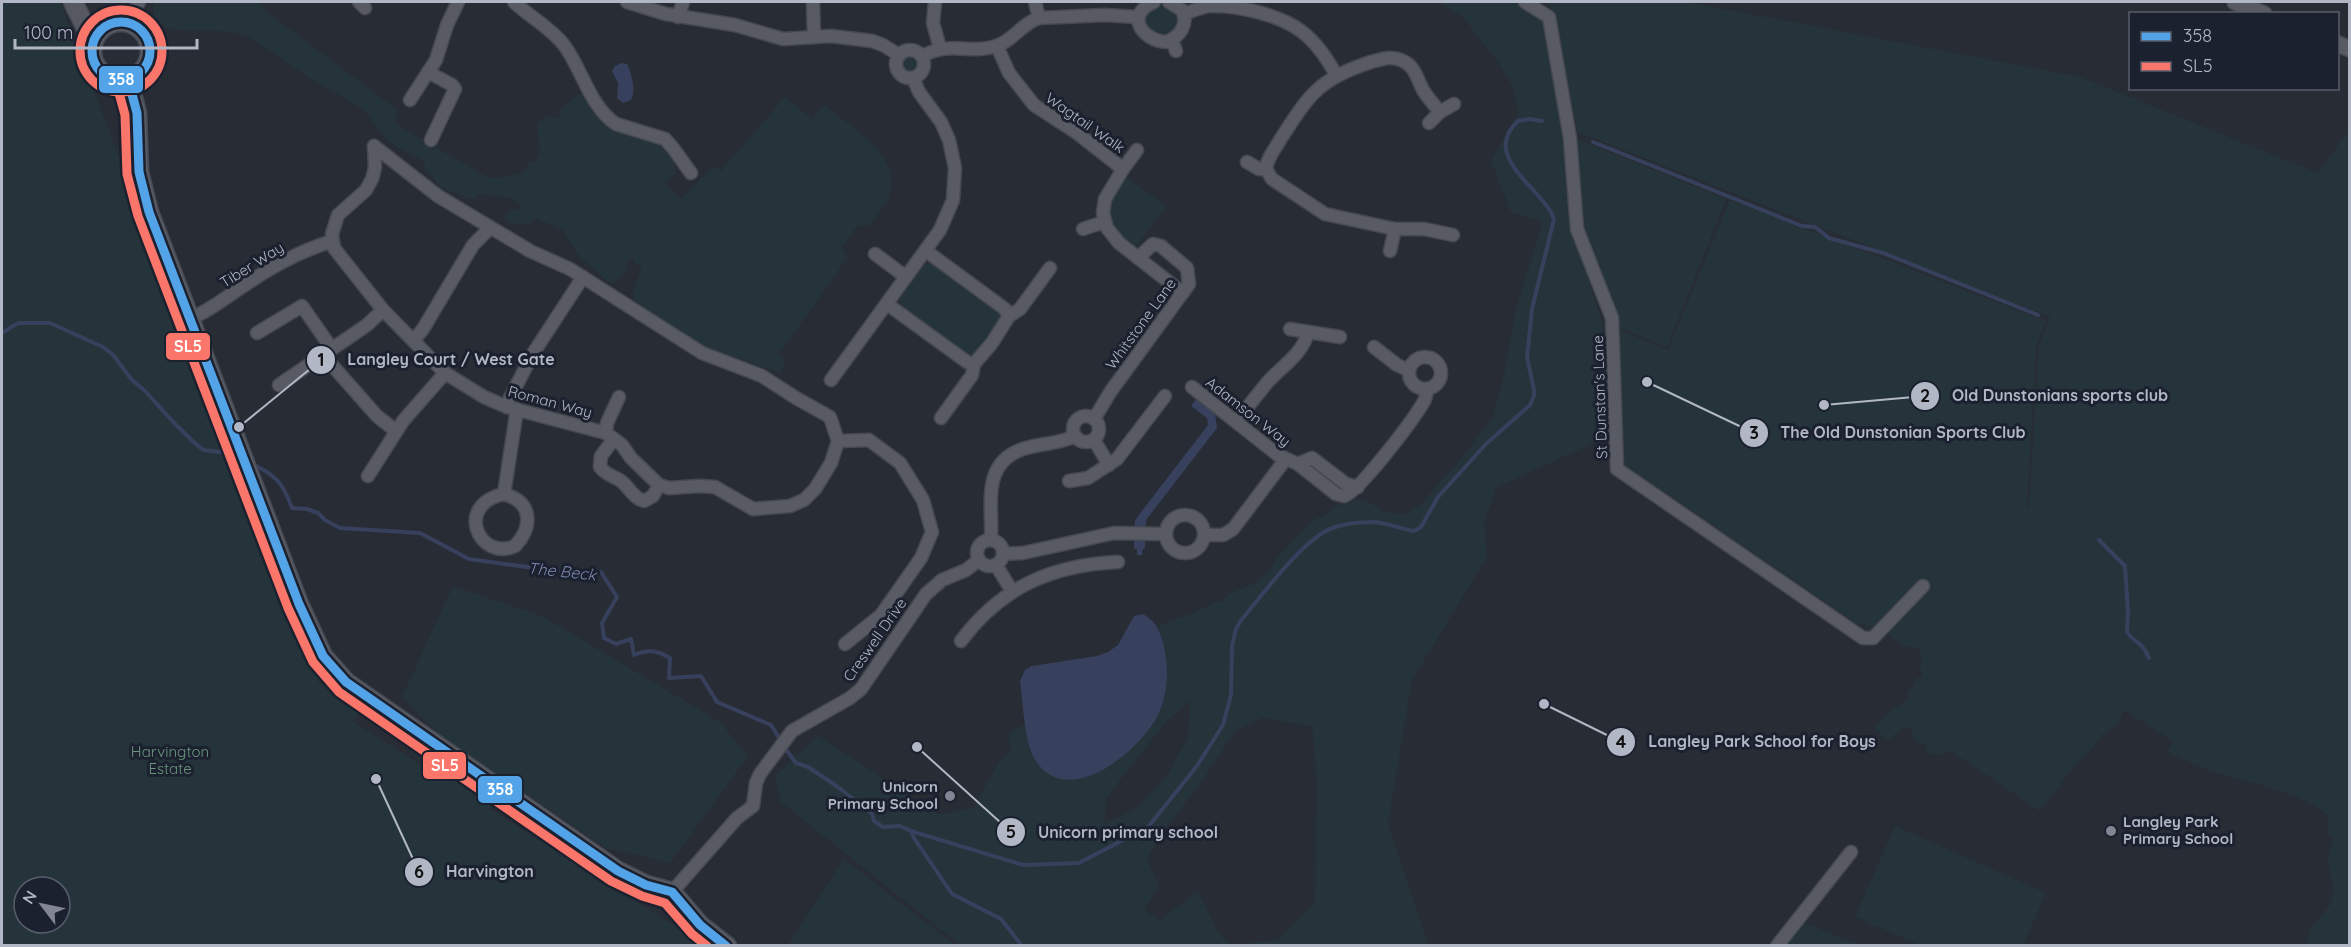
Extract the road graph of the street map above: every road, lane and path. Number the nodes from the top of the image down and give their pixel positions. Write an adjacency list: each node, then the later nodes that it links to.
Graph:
1 (73, 2): 20 (main road)
2 (139, 2): 19 (street)
3 (458, 2): 26 (street)
4 (514, 2): 39 (street)
5 (627, 2): 16 (street)
6 (683, 2): 16 (street)
7 (813, 2): 21 (street)
8 (935, 2): 23 (street)
9 (1035, 2): 18 (street)
10 (1154, 2): 17 (street)
11 (1169, 2): 15 (street)
12 (1525, 2): 95 (street, St Dunstan's Lane)
13 (2235, 2): 14 (street)
14 (2259, 12)
15 (1184, 14): 17 (street); 27 (street)
16 (678, 16): 21 (street)
17 (1138, 17): 18 (street)
18 (1039, 18): 22 (street)
19 (128, 23): 20 (main road); 29 (main road)
20 (96, 36): 29 (main road)
21 (814, 37): 24 (street)
22 (997, 46): 23 (street); 38 (street, Wagtail Walk)
23 (940, 48): 25 (street)
24 (899, 55): 25 (street); 28 (street)
25 (922, 56): 28 (street)
26 (428, 72): 30 (street); 34 (street)
27 (1336, 75): 32 (street); 37 (street)
28 (913, 78): 46 (street)
29 (128, 79): 57 (main road)
30 (410, 100)
31 (1454, 104): 32 (street)
32 (1440, 112): 33 (street)
33 (1429, 123)
34 (431, 140)
35 (1137, 150): 38 (street)
36 (1247, 162): 37 (street)
37 (1266, 168): 43 (street)
38 (1123, 169): 40 (street, Wagtail Walk)
39 (691, 173)
40 (1104, 222): 42 (street); 49 (street)
41 (490, 228): 45 (street); 51 (street); 62 (street)
42 (1083, 229)
43 (1395, 229): 44 (street); 47 (street)
44 (1453, 235)
45 (332, 241): 55 (street, Roman Way); 57 (street, Tiber Way)
46 (926, 251): 52 (street); 56 (street)
47 (1390, 251)
48 (875, 254): 52 (street)
49 (1135, 255): 53 (street); 53 (street, Whitstone Lane)
50 (1050, 267): 56 (street)
51 (583, 277): 74 (street); 82 (street)
52 (906, 277): 54 (street)
53 (1183, 293): 76 (street, Whitstone Lane)
54 (887, 304): 65 (street); 68 (street)
55 (383, 310): 62 (street, Roman Way); 64 (street)
56 (1009, 316): 65 (street)
57 (190, 319): 100 (main road)
58 (1290, 329): 59 (street)
59 (1308, 332): 61 (street); 77 (street)
60 (256, 333): 64 (street)
61 (1340, 337)
62 (414, 340): 67 (street, Roman Way)
63 (1374, 347): 66 (street)
64 (327, 352): 69 (street); 78 (street)
65 (974, 364): 75 (street)
66 (1408, 370): 71 (street); 71 (street)
67 (445, 374): 74 (street, Roman Way); 78 (street)
68 (831, 380)
69 (279, 385)
70 (1192, 387): 77 (street, Adamson Way)
71 (1427, 390): 83 (street)
72 (1165, 396): 84 (street)
73 (619, 397): 79 (street)
74 (512, 408): 79 (street, Roman Way); 88 (street)
75 (941, 418)
76 (1094, 419): 80 (street); 81 (street)
77 (1237, 422): 83 (street, Adamson Way)
78 (396, 431): 85 (street)
79 (610, 436): 87 (street); 87 (street)
80 (1075, 436): 81 (street); 91 (street)
81 (1094, 440): 84 (street)
82 (838, 441): 87 (street); 98 (street)
83 (1292, 462): 90 (street)
84 (1109, 465): 86 (street)
85 (368, 476)
86 (1069, 481)
87 (659, 485)
88 (504, 494): 88 (street)
89 (1166, 534): 90 (street); 90 (street); 92 (street)
90 (1204, 536)
91 (991, 539): 92 (street); 93 (street)
92 (1000, 559): 93 (street); 96 (street)
93 (979, 560): 100 (street, Creswell Drive)
94 (1118, 562): 96 (street)
95 (1923, 586)
96 (1012, 591): 97 (street)
97 (961, 641)
98 (845, 645)
99 (1851, 852): 102 (street)
100 (672, 892): 101 (main road)
101 (727, 945)
102 (1777, 945)

